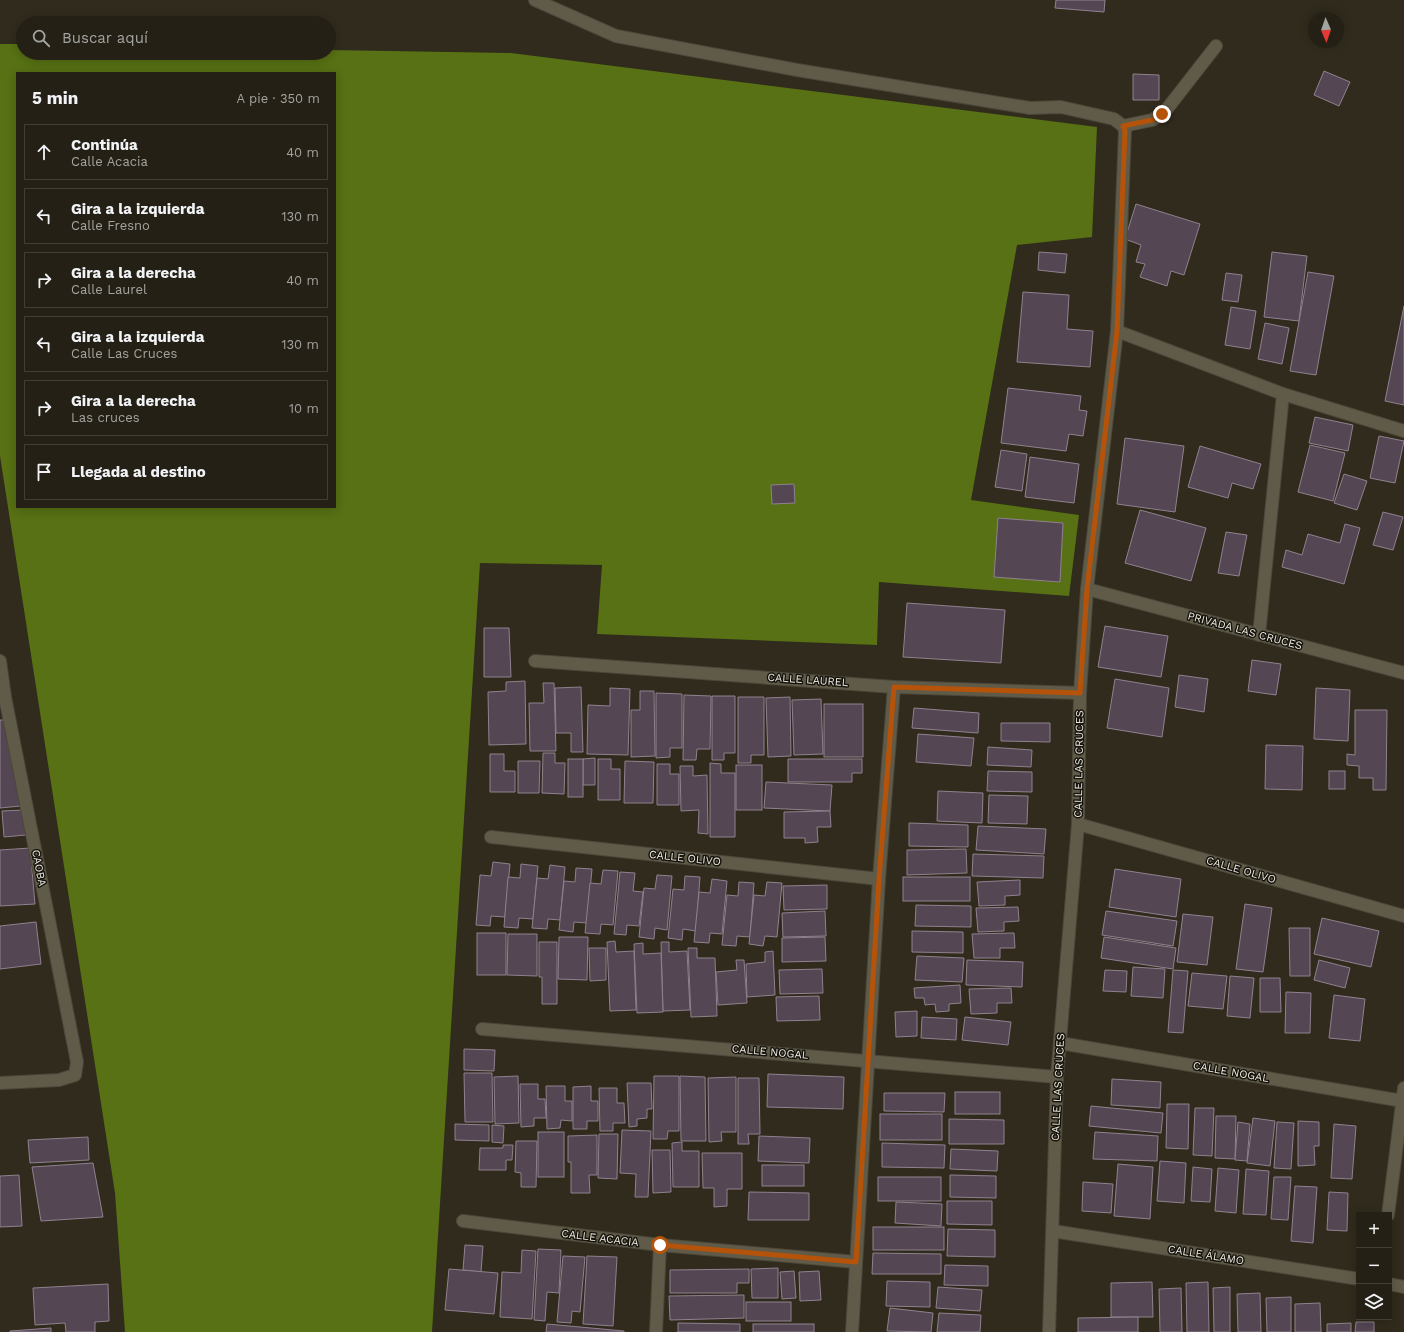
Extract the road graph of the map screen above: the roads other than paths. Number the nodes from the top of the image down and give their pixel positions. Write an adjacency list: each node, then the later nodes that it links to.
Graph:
1 (535, 0): 3 (street)
2 (1216, 46): 3 (street)
3 (1123, 126): 4 (street, CALLE LAS CRUCES)
4 (1117, 331): 5 (street); 7 (street, CALLE LAS CRUCES)
5 (1283, 394): 6 (street); 8 (street)
6 (1404, 431)
7 (1087, 589): 8 (street, PRIVADA LAS CRUCES); 13 (street, CALLE LAS CRUCES)
8 (1259, 635): 11 (street, PRIVADA LAS CRUCES)
9 (0, 661): 14 (street, CAOBA)
10 (535, 661): 12 (street, CALLE LAUREL)
11 (1404, 673)
12 (894, 687): 13 (street, CALLE LAUREL); 17 (street)
13 (1080, 693): 15 (street, CALLE LAS CRUCES)
14 (3, 697): 23 (street, CAOBA)
15 (1078, 824): 18 (street, CALLE OLIVO); 20 (street, CALLE LAS CRUCES)
16 (490, 837): 17 (street, CALLE OLIVO)
17 (879, 879): 21 (street)
18 (1404, 916)
19 (482, 1029): 21 (street, CALLE NOGAL)
20 (1060, 1043): 22 (street, CALLE LAS CRUCES); 25 (street, CALLE NOGAL)
21 (868, 1060): 22 (street, CALLE NOGAL); 30 (street)
22 (1057, 1077): 28 (street, CALLE LAS CRUCES)
23 (0, 1083)
24 (1404, 1088): 25 (street)
25 (1403, 1101): 26 (street)
26 (1388, 1212)
27 (463, 1221): 29 (street, CALLE ACACIA)
28 (1053, 1231): 31 (street, CALLE ÁLAMO); 36 (street, CALLE LAS CRUCES)
29 (660, 1245): 30 (street, CALLE ACACIA); 34 (street)
30 (856, 1262): 35 (street)
31 (1356, 1279)
32 (1392, 1285): 33 (street)
33 (1404, 1287)
34 (656, 1332)
35 (852, 1332)
36 (1048, 1332)

